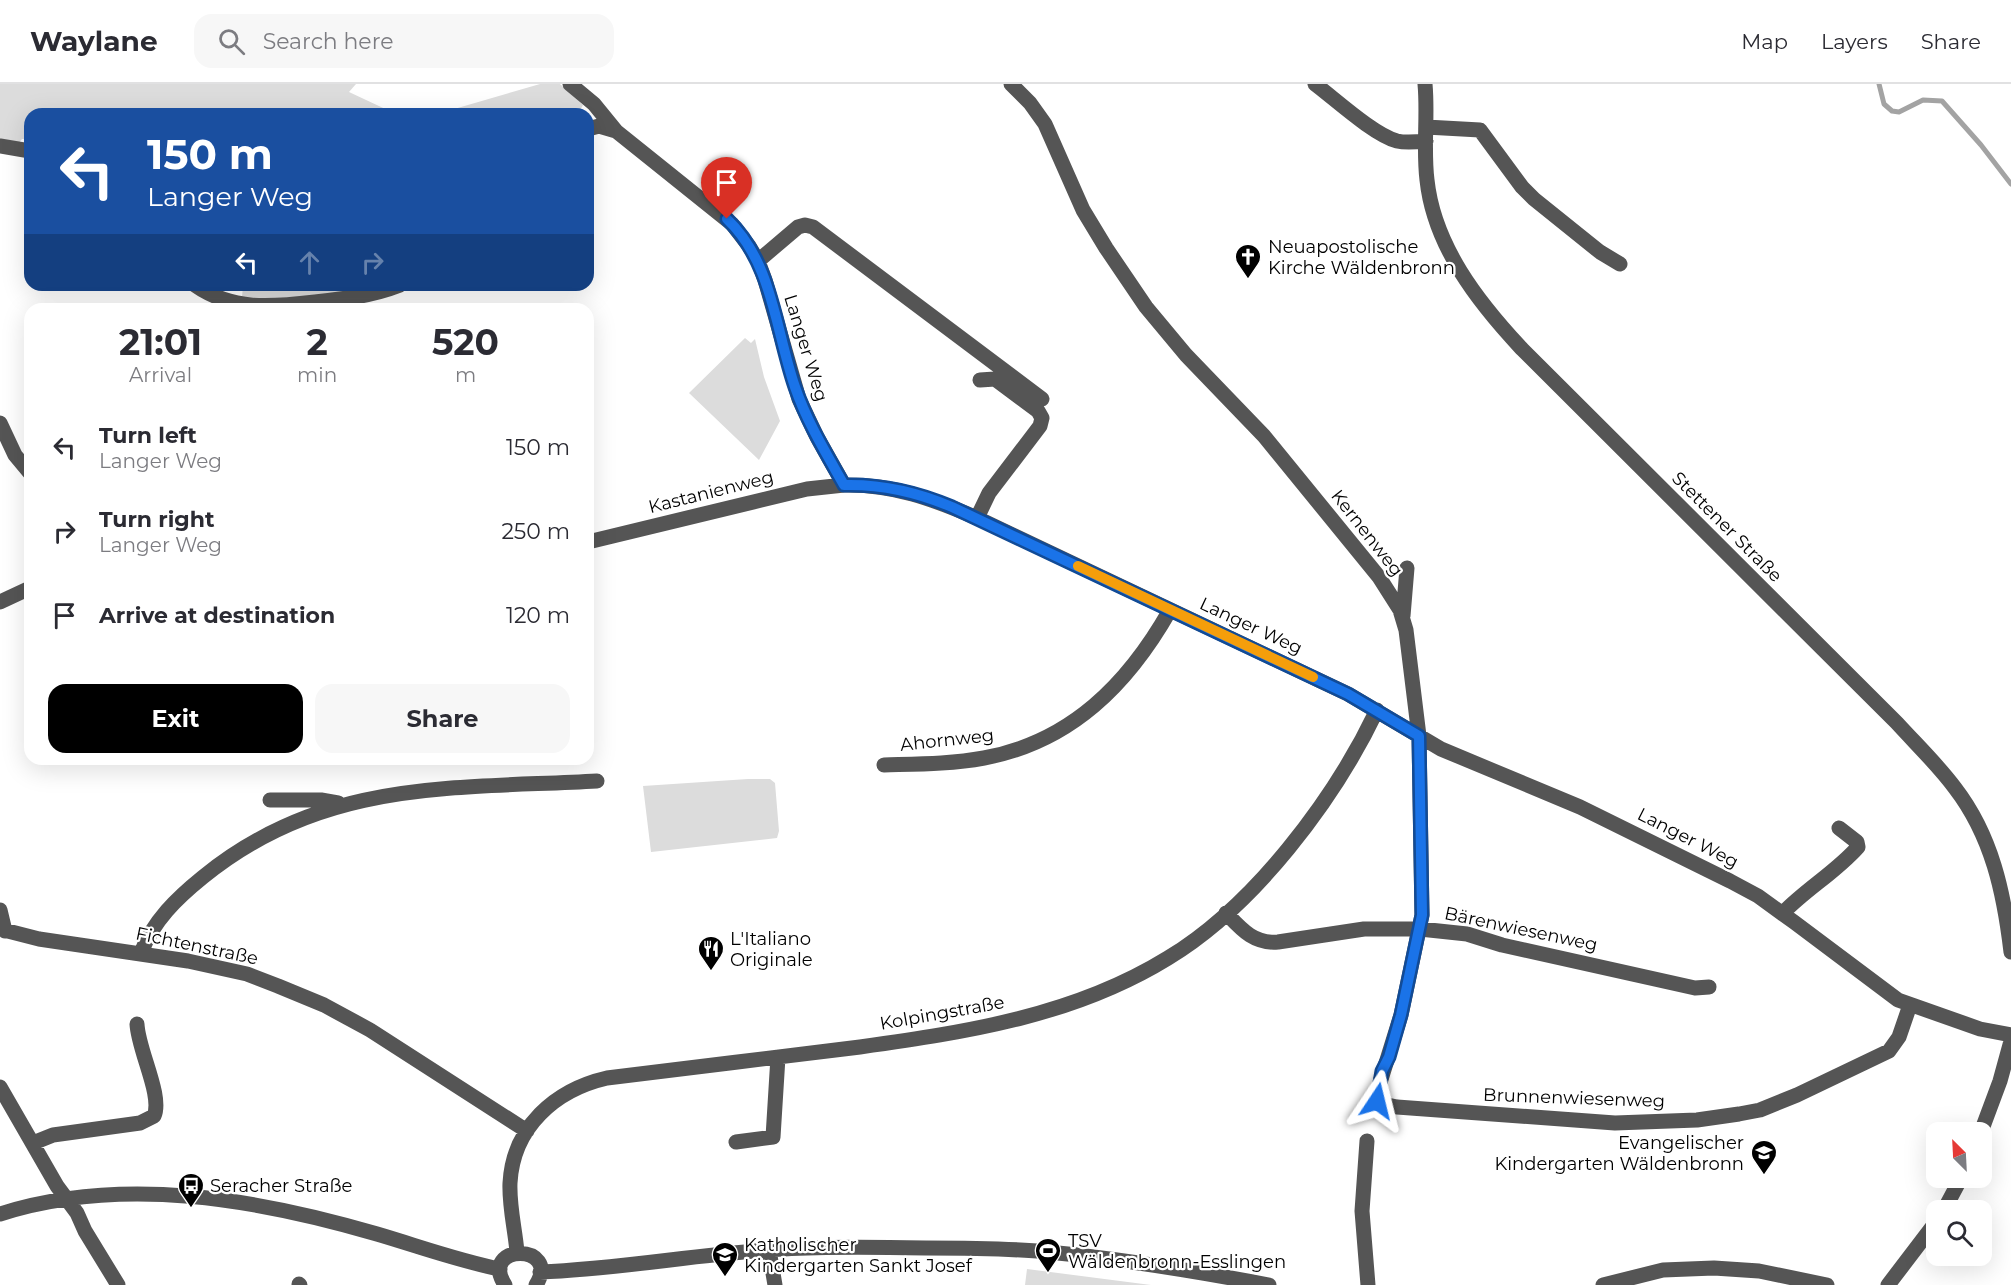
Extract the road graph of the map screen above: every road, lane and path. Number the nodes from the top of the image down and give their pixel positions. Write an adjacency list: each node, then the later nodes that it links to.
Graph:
1 (570, 84): 6 (street, Langer Weg)
2 (1011, 84): 27 (street, Kernenweg)
3 (1315, 84): 7 (street)
4 (1425, 84): 7 (street, Stettener Straße)
5 (594, 128): 6 (street)
6 (616, 131): 10 (street, Langer Weg)
7 (1426, 134): 11 (street); 40 (street, Stettener Straße)
8 (0, 146): 9 (street)
9 (24, 150)
10 (758, 261): 17 (street); 20 (street, Langer Weg)
11 (1620, 264)
12 (206, 291): 14 (street)
13 (378, 291): 15 (street)
14 (241, 303)
15 (302, 303)
16 (980, 380): 21 (street)
17 (1042, 399)
18 (0, 423): 19 (street)
19 (24, 466)
20 (844, 485): 21 (street, Langer Weg); 22 (street, Kastanienweg)
21 (977, 518): 26 (street, Langer Weg)
22 (594, 541)
23 (1407, 567): 27 (street)
24 (24, 591): 25 (street)
25 (0, 602)
26 (1170, 610): 28 (street, Langer Weg); 30 (street, Ahornweg)
27 (1403, 616): 29 (street, Kernenweg)
28 (1377, 710): 29 (street, Langer Weg); 36 (street, Kolpingstraße)
29 (1419, 736): 37 (street, Langer Weg); 38 (street, Kernenweg)
30 (884, 765)
31 (597, 781): 33 (street)
32 (270, 800): 33 (street)
33 (343, 804): 41 (street)
34 (1839, 828): 37 (street)
35 (0, 910): 39 (street)
36 (1226, 913): 38 (street, Bärenwiesenweg); 47 (street, Kolpingstraße)
37 (1783, 914): 43 (street, Langer Weg)
38 (1420, 929): 42 (street, Bärenwiesenweg); 49 (street, Kernenweg)
39 (2, 930): 41 (street, Fichtenstraße)
40 (2011, 952)
41 (141, 953): 51 (street, Fichtenstraße)
42 (1709, 987)
43 (1910, 1005): 45 (street, Langer Weg); 49 (street, Brunnenwiesenweg)
44 (137, 1024): 54 (street)
45 (2011, 1035)
46 (2011, 1041): 50 (street)
47 (777, 1057): 51 (street, Kolpingstraße); 53 (street)
48 (0, 1087): 54 (street)
49 (1376, 1098)
50 (1985, 1122)
51 (527, 1131): 59 (street, Kolpingstraße)
52 (1367, 1141): 66 (street)
53 (736, 1142)
54 (33, 1143): 55 (street)
55 (66, 1199): 56 (street); 60 (street); 62 (street)
56 (0, 1214)
57 (1926, 1235): 69 (street)
58 (770, 1250): 61 (street); 64 (street); 65 (street)
59 (518, 1252): 60 (street); 61 (street)
60 (500, 1269): 63 (street)
61 (538, 1279)
62 (118, 1285)
63 (505, 1285)
64 (775, 1285)
65 (1269, 1285)
66 (1368, 1285)
67 (1602, 1285): 68 (street)
68 (1827, 1285)
69 (1888, 1285)

